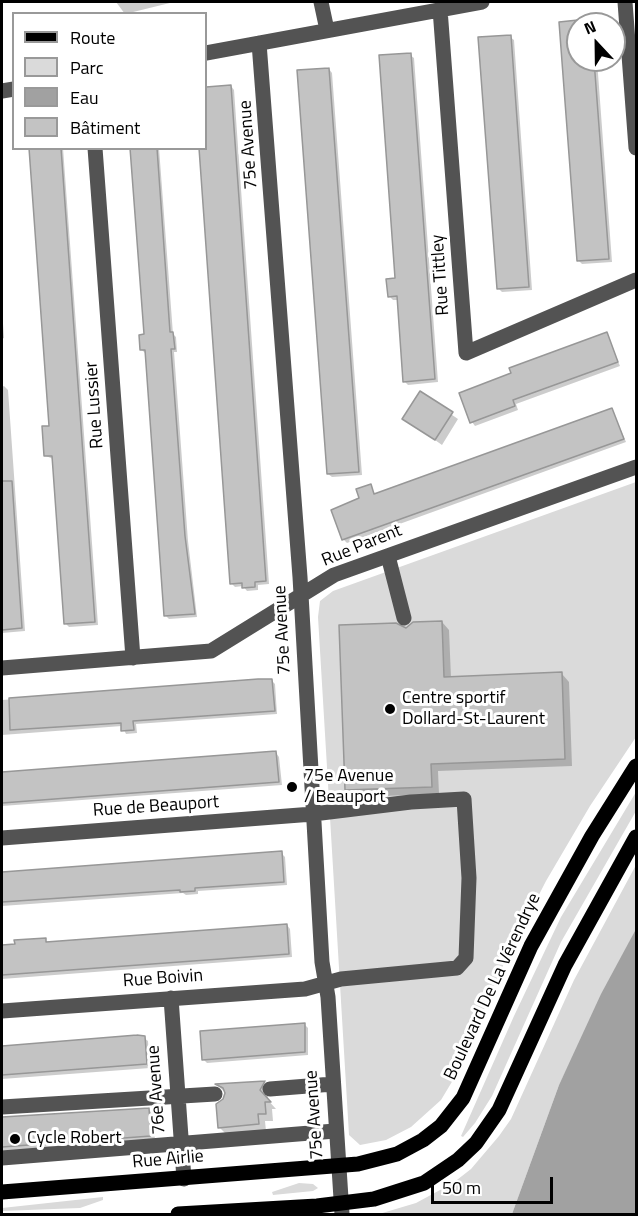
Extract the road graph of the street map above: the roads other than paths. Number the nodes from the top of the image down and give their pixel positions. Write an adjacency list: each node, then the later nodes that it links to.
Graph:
1 (321, 2): 5 (street)
2 (482, 2): 4 (street)
3 (625, 2): 8 (street)
4 (440, 9): 5 (street); 10 (street, Rue Tittley)
5 (327, 30): 6 (street)
6 (259, 43): 7 (street); 13 (street, 75e Avenue)
7 (207, 53)
8 (636, 148)
9 (95, 150): 15 (street, Rue Lussier)
10 (636, 280)
11 (636, 467): 12 (street, Rue Parent)
12 (388, 556): 13 (street, Rue Parent); 14 (street)
13 (301, 596): 15 (street, Rue Parent); 18 (street, 75e Avenue)
14 (404, 618)
15 (133, 658): 16 (street, Rue Parent)
16 (2, 668)
17 (636, 766): 32 (main road, Boulevard De La Vérendrye)
18 (313, 814): 20 (street, Rue de Beauport); 21 (street, 75e Avenue); 21 (street, Rue de Beauport)
19 (636, 837): 35 (main road)
20 (2, 838)
21 (326, 984): 22 (street, Rue Boivin); 24 (street, 75e Avenue)
22 (171, 998): 23 (street, Rue Boivin); 27 (street, 76e Avenue)
23 (2, 1011)
24 (333, 1084): 25 (street); 29 (street, 75e Avenue)
25 (270, 1089)
26 (215, 1094): 27 (street)
27 (178, 1097): 28 (street); 30 (street, 76e Avenue)
28 (2, 1107)
29 (335, 1131): 30 (street); 32 (street, 75e Avenue)
30 (180, 1142): 31 (street); 33 (street, 76e Avenue)
31 (2, 1158)
32 (338, 1166): 33 (main road, Rue Airlie); 35 (street, 75e Avenue)
33 (184, 1179): 34 (main road, Rue Airlie)
34 (2, 1192)
35 (342, 1209): 36 (main road)
36 (187, 1214)

